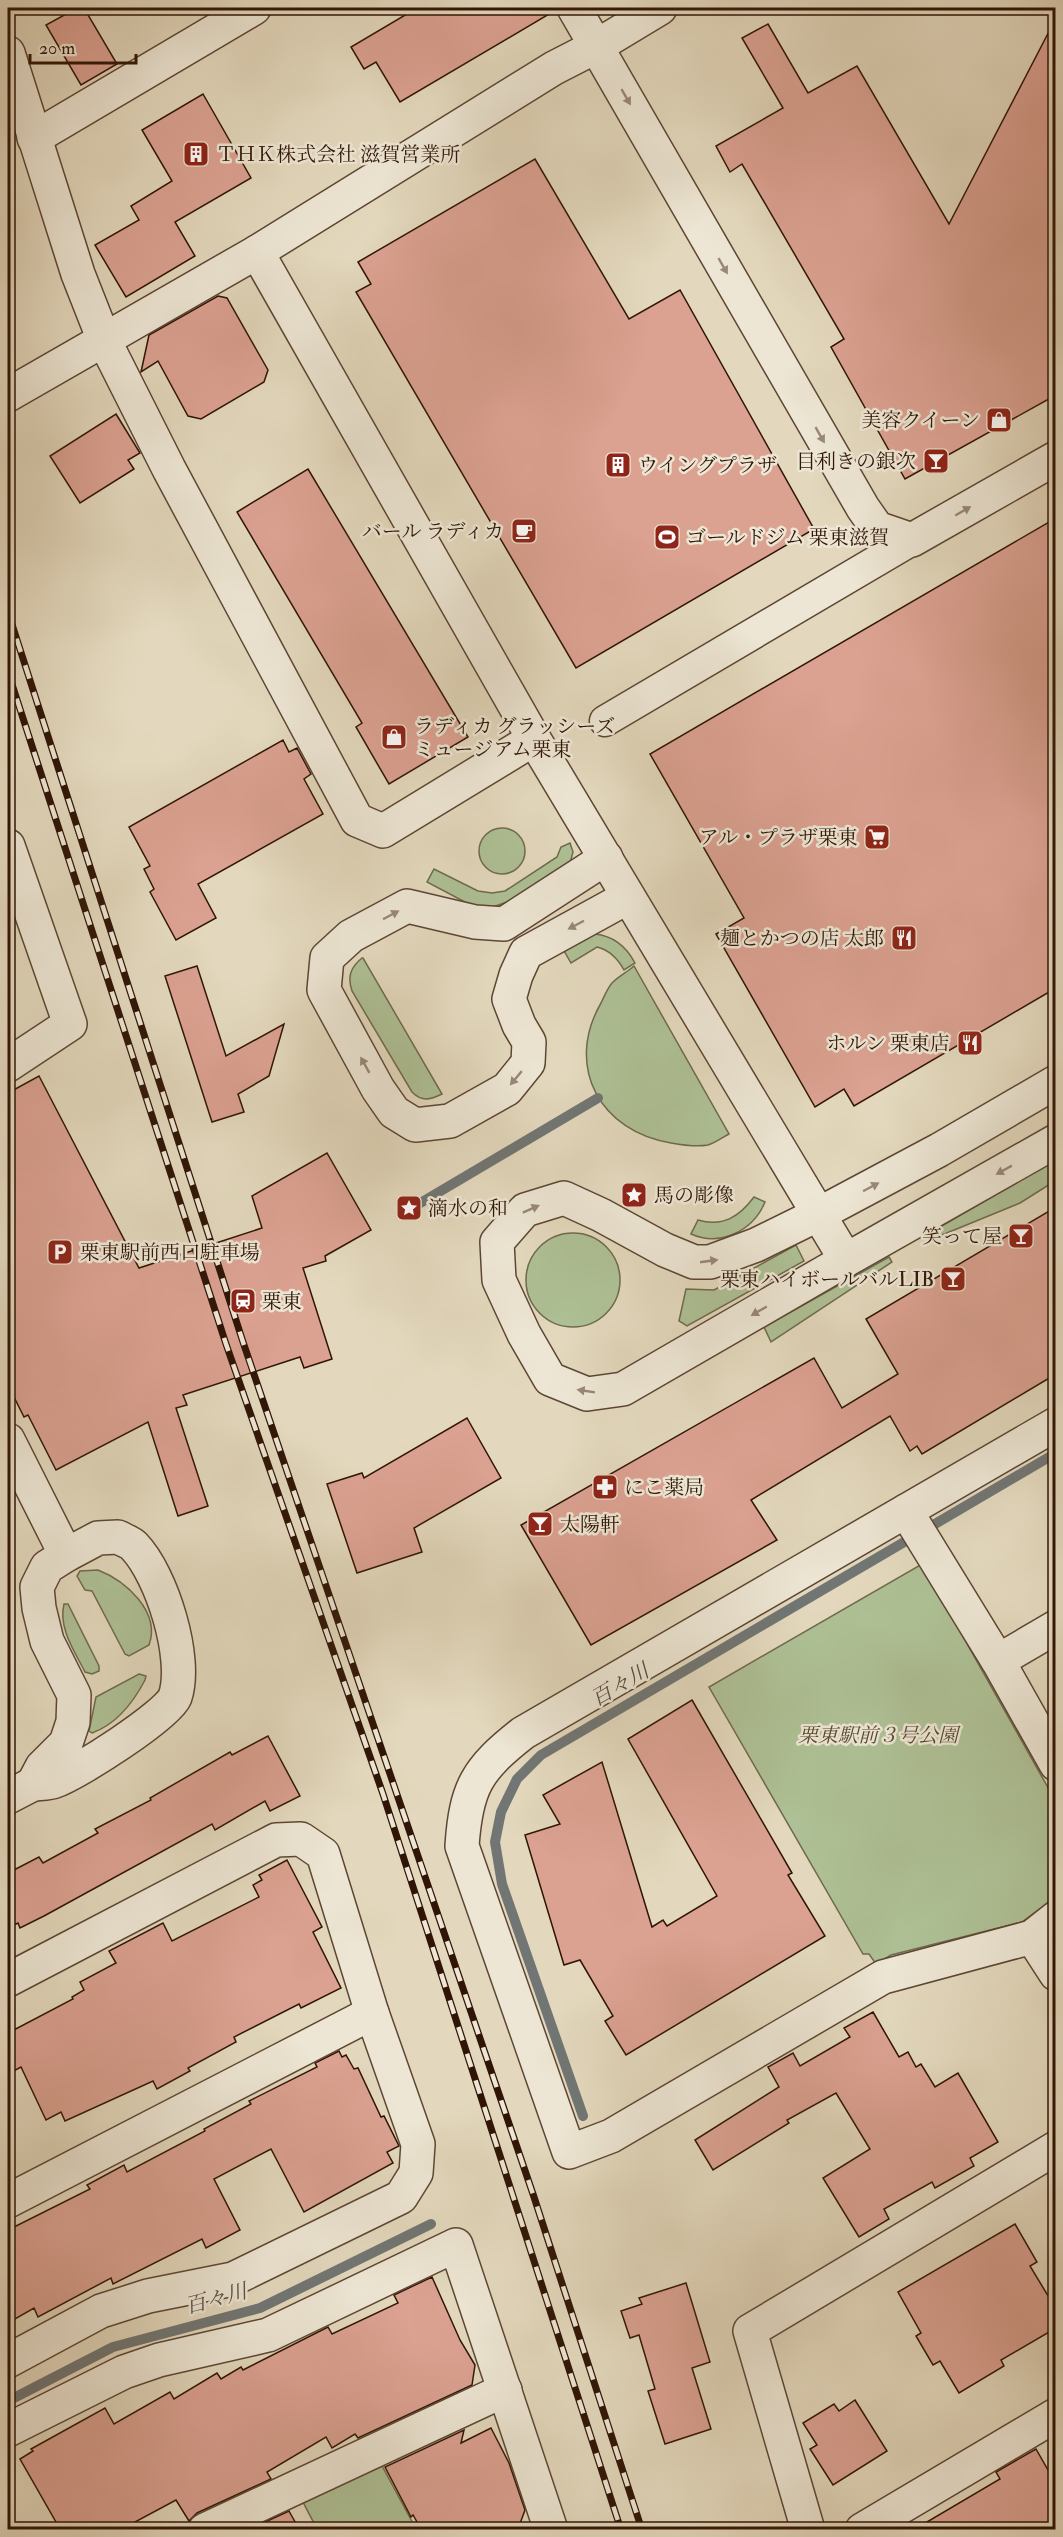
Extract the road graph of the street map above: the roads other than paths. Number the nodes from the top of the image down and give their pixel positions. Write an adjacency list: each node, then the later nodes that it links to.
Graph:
1 (254, 8): 6 (street)
2 (574, 8): 4 (street)
3 (660, 8): 4 (street)
4 (597, 46): 7 (street); 11 (street, one-way to 11)
5 (8, 53): 6 (street)
6 (34, 138): 8 (street)
7 (257, 252): 8 (street); 13 (street)
8 (104, 340): 9 (street); 13 (street)
9 (8, 395)
10 (1056, 458): 11 (street, one-way to 10)
11 (912, 540): 12 (street)
12 (605, 721)
13 (534, 740): 15 (street)
14 (8, 846): 17 (street)
15 (606, 858): 16 (street); 16 (street, one-way to 15)
16 (628, 897): 20 (street)
17 (8, 1065)
18 (1056, 1082): 20 (street, one-way to 18)
19 (1056, 1142): 21 (street, one-way to 21)
20 (819, 1214): 21 (street); 21 (street, one-way to 20)
21 (846, 1260)
22 (1056, 1424): 24 (street)
23 (8, 1440): 25 (street)
24 (913, 1523): 27 (street); 30 (street)
25 (66, 1555): 29 (street); 29 (street)
26 (1056, 1627): 27 (street)
27 (998, 1661): 28 (street)
28 (1056, 1764)
29 (20, 1791)
30 (1044, 1928): 31 (street)
31 (1056, 1974)
32 (8, 1980): 33 (street)
33 (372, 2013): 35 (street); 36 (street)
34 (1056, 2148): 42 (street)
35 (8, 2201)
36 (8, 2361)
37 (505, 2390): 39 (street); 40 (street); 41 (street)
38 (1056, 2415): 43 (street)
39 (8, 2430)
40 (547, 2528)
41 (205, 2529)
42 (808, 2529)
43 (862, 2529)

